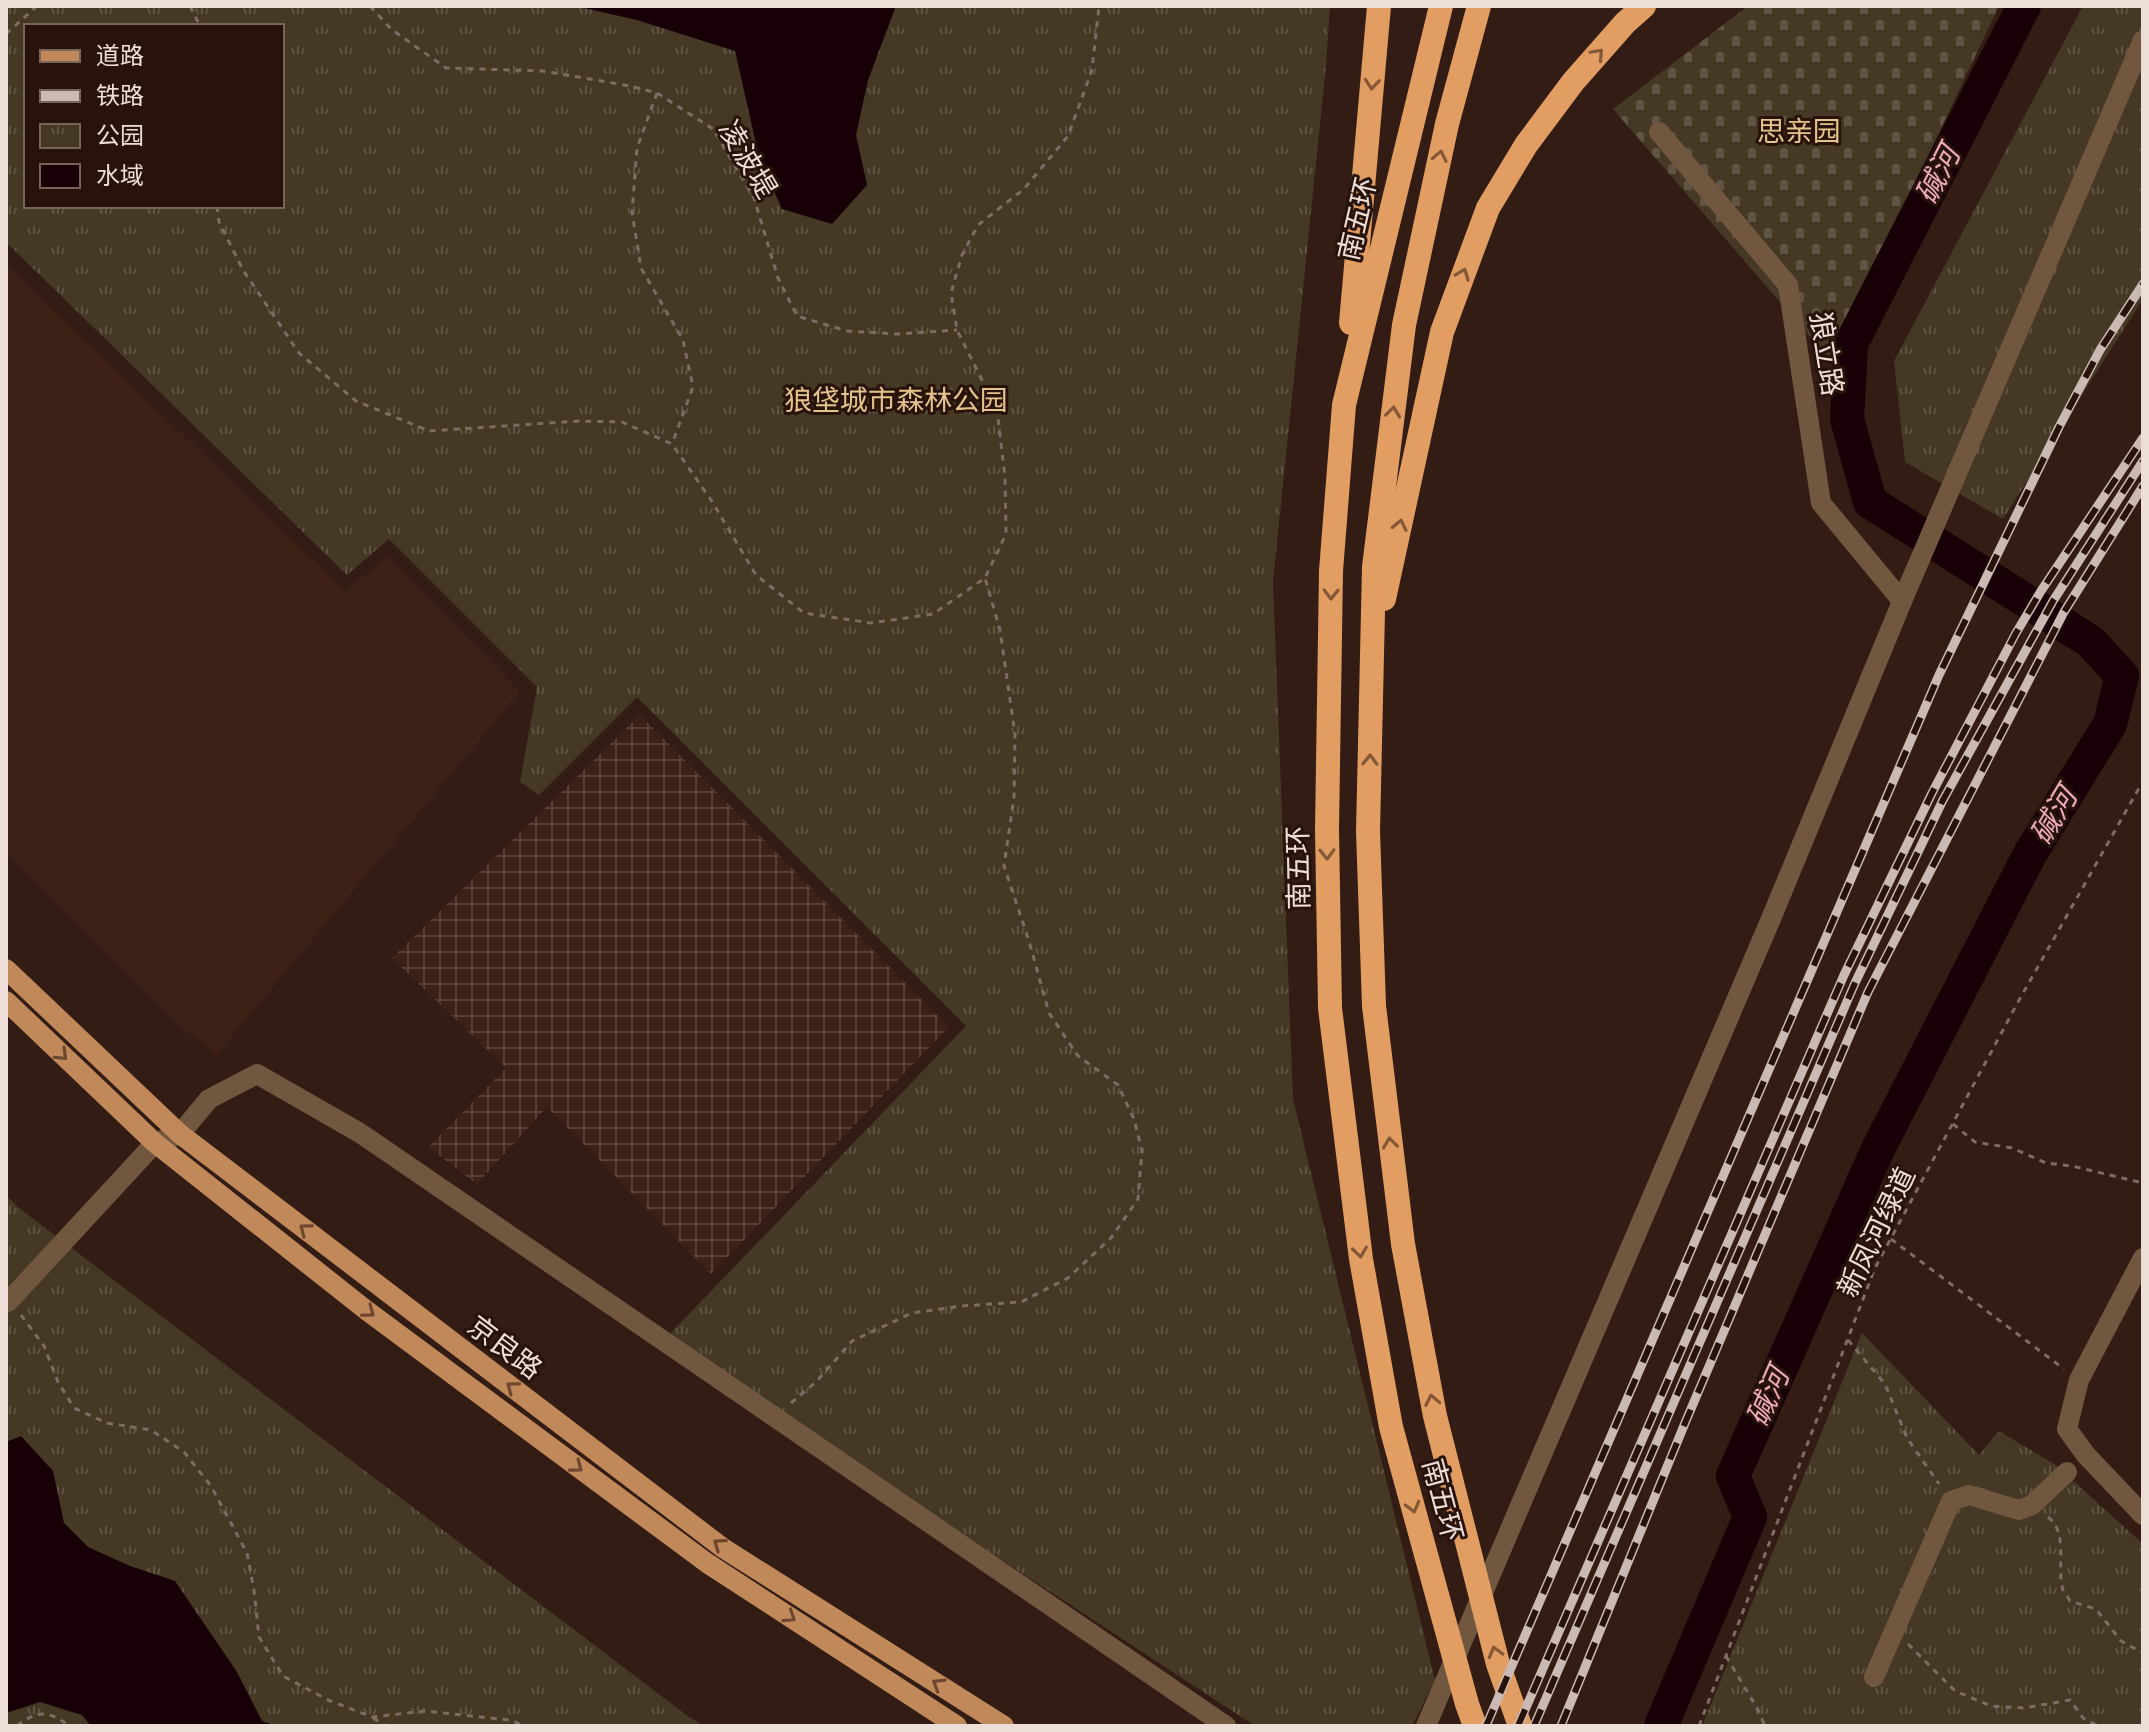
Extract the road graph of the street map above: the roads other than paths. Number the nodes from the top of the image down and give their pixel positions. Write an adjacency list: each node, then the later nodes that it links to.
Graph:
1 (1379, 6): 7 (highway, one-way to 7)
2 (1441, 6): 7 (highway, 南五环)
3 (1479, 6): 9 (highway, 南五环, one-way to 3)
4 (1644, 6): 9 (highway, one-way to 4)
5 (2143, 40): 8 (street)
6 (1659, 132): 8 (street, 狼立路)
7 (1344, 405): 23 (highway, 南五环, one-way to 23)
8 (1902, 600): 22 (street)
9 (1372, 656): 24 (highway, 南五环, one-way to 9)
10 (6, 969): 12 (main road, 京良路)
11 (6, 1001): 13 (main road, 京良路, one-way to 13)
12 (180, 1134): 13 (street); 20 (main road, 京良路, one-way to 12); 21 (street)
13 (155, 1143): 15 (street); 19 (main road, 京良路, one-way to 19)
14 (2143, 1258): 17 (street)
15 (8, 1302)
16 (2067, 1472): 18 (street)
17 (2143, 1515)
18 (1874, 1677)
19 (957, 1726)
20 (1004, 1726)
21 (1226, 1726)
22 (1426, 1726)
23 (1475, 1726)
24 (1520, 1726)

